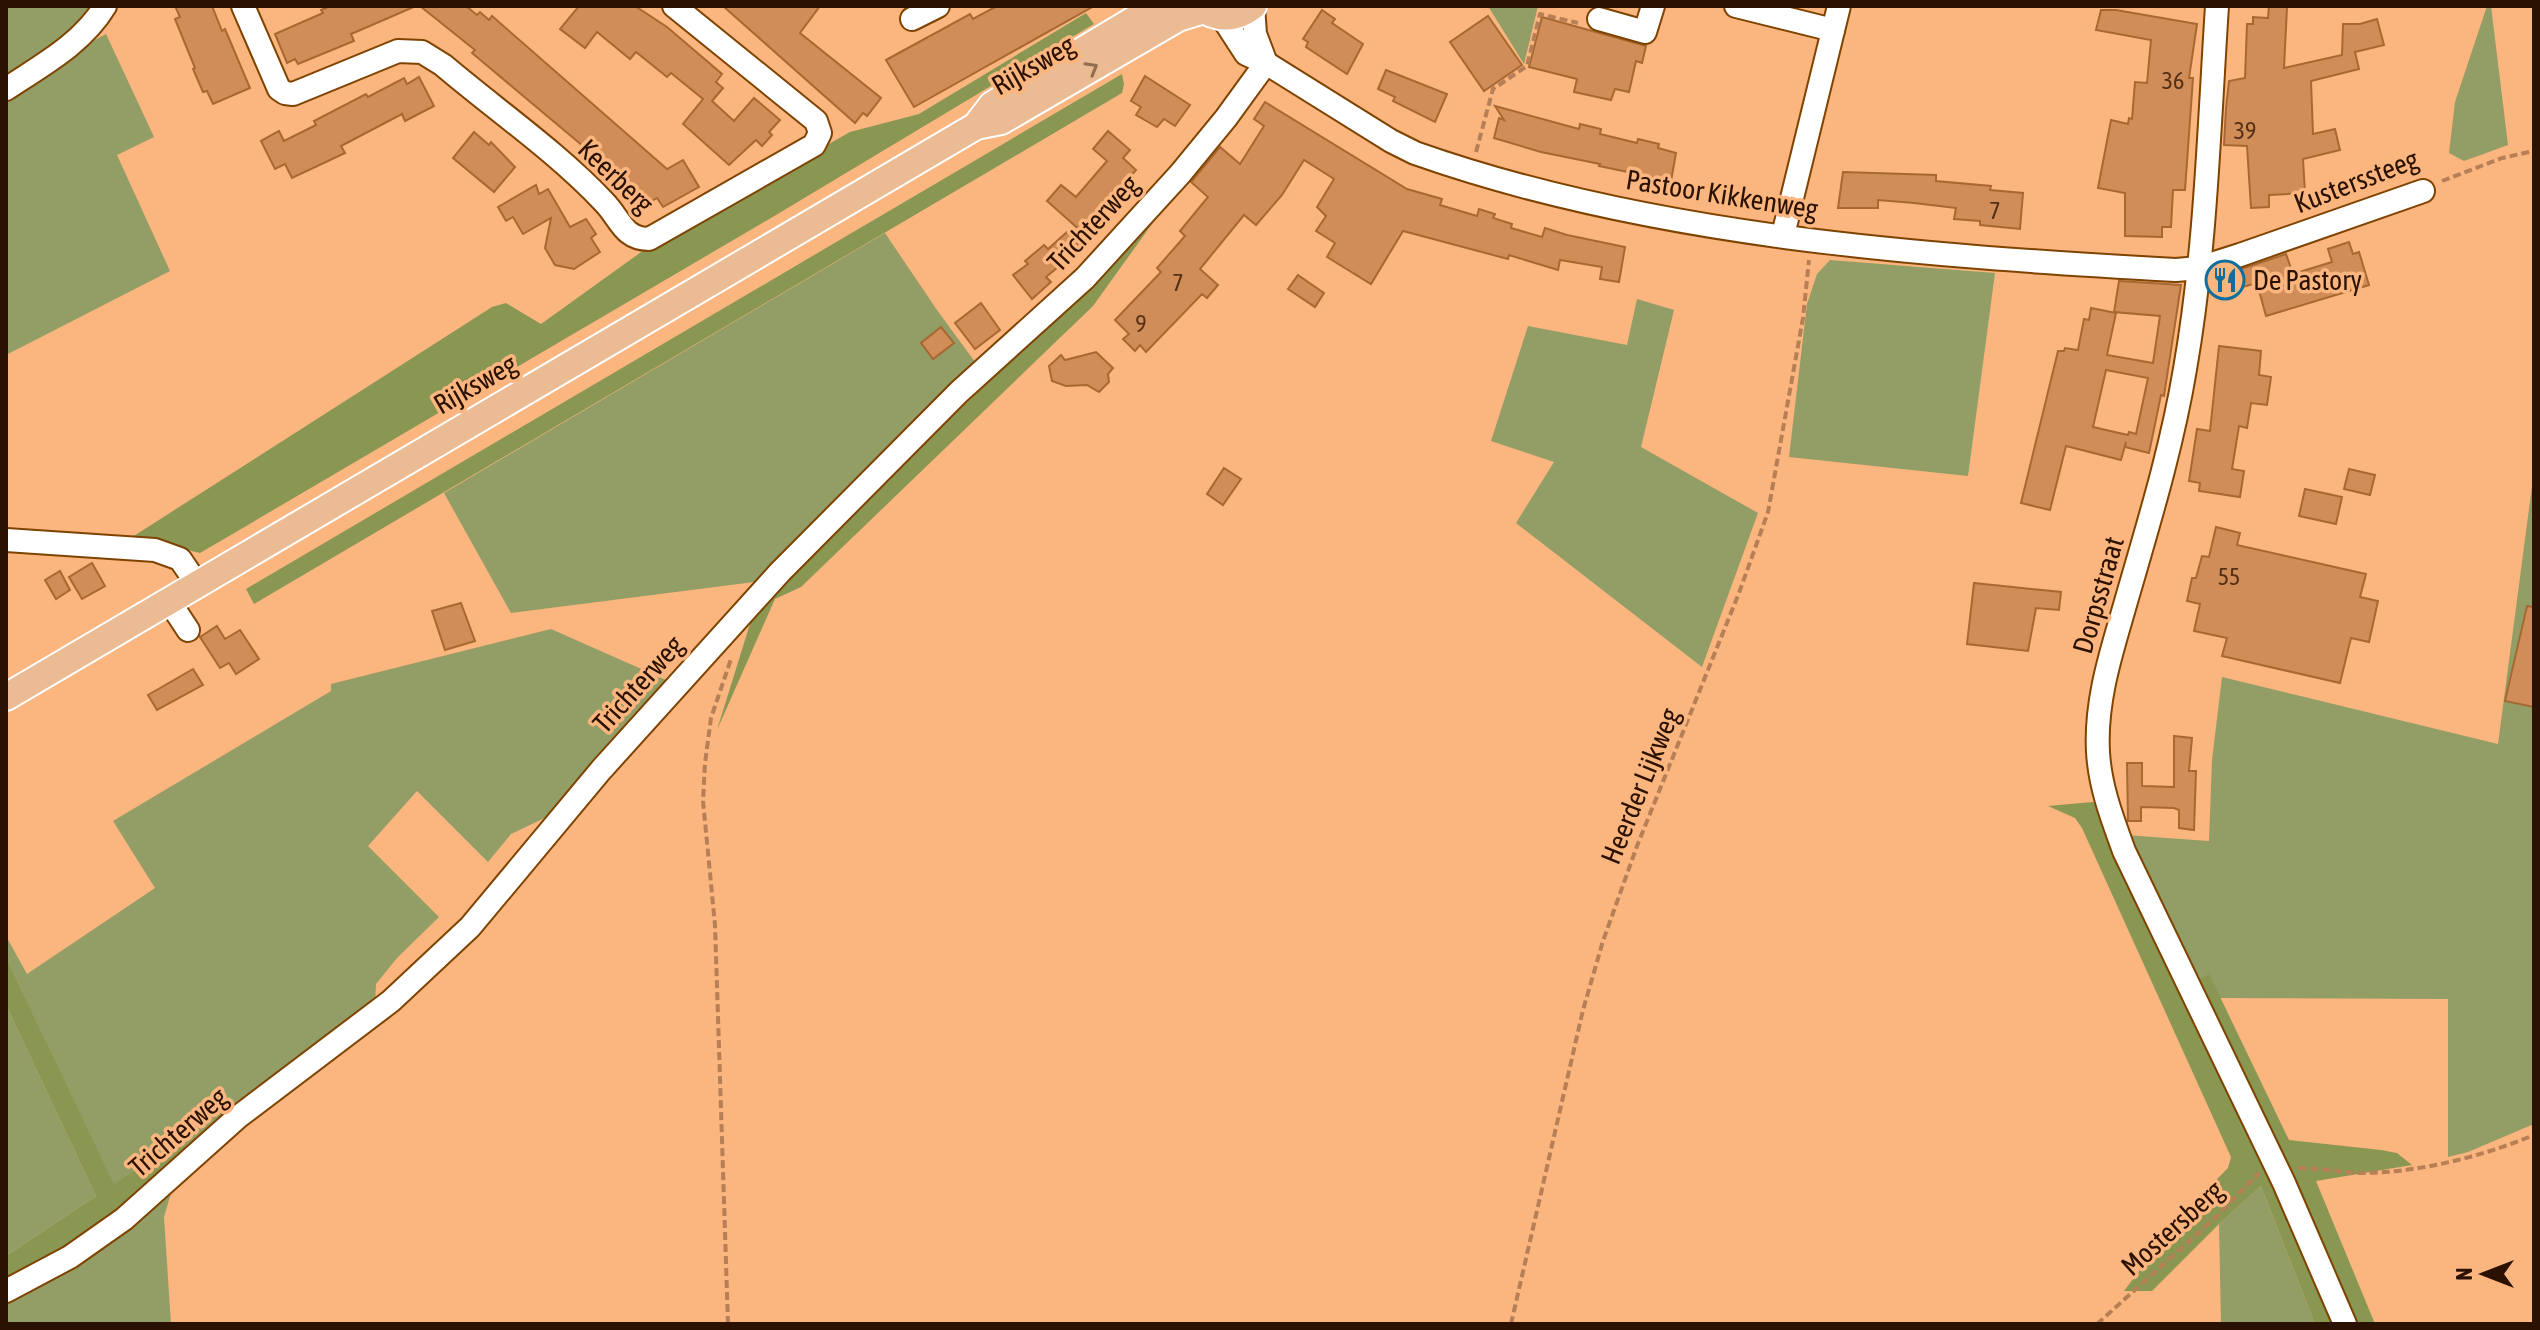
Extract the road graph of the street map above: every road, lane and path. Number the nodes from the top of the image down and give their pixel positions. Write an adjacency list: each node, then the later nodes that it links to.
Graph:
1 (105, 6): 16 (street)
2 (243, 6): 3 (street, Keerberg)
3 (674, 6)
4 (938, 6): 12 (street)
5 (1157, 6): 17 (main road, Rijksweg)
6 (1253, 6): 11 (main road, Rijksweg); 15 (street)
7 (1653, 6): 13 (street)
8 (1736, 6): 14 (street)
9 (1839, 6): 14 (street)
10 (2217, 6): 23 (street, Dorpsstraat)
11 (1208, 11): 15 (street, Pastoor Kikkenweg); 17 (main road, Rijksweg, one-way to 11)
12 (912, 19)
13 (1595, 22): 19 (path)
14 (1833, 30): 21 (street)
15 (1266, 63): 19 (street, Pastoor Kikkenweg); 32 (street, Trichterweg)
16 (6, 89)
17 (976, 126): 25 (main road, Rijksweg)
18 (2534, 151): 20 (path, Kusterssteeg)
19 (1472, 170): 21 (street, Pastoor Kikkenweg)
20 (2423, 191): 23 (street, Kusterssteeg)
21 (1783, 235): 23 (street, Pastoor Kikkenweg)
22 (1808, 266): 34 (path, Heerder Lijkweg)
23 (2199, 268): 31 (street, Dorpsstraat)
24 (6, 540): 25 (street)
25 (197, 584): 26 (main road, Rijksweg)
26 (169, 601): 27 (street); 29 (main road, Rijksweg)
27 (188, 630)
28 (737, 647): 33 (path)
29 (6, 697)
30 (2534, 1135): 31 (path)
31 (2276, 1167): 35 (path, Mostersberg); 36 (street, Dorpsstraat)
32 (6, 1291)
33 (728, 1324)
34 (1511, 1324)
35 (2097, 1324)
36 (2345, 1324)

